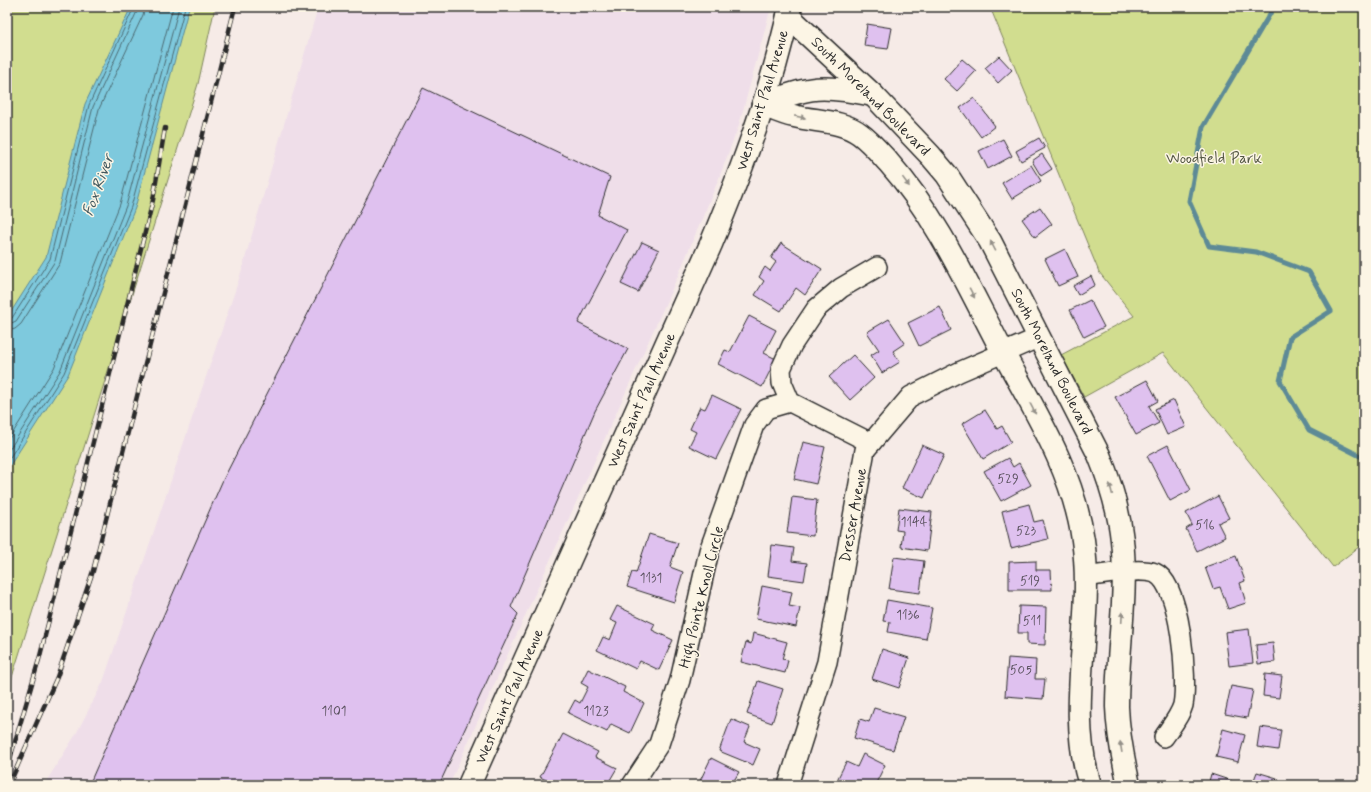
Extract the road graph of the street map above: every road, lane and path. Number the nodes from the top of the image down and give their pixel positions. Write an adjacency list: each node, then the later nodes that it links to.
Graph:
1 (789, 12): 2 (street, South Moreland Boulevard); 3 (street, West Saint Paul Avenue)
2 (873, 95): 3 (street); 4 (street, South Moreland Boulevard)
3 (763, 105): 5 (street, one-way to 5); 14 (street, West Saint Paul Avenue)
4 (911, 135): 5 (street); 7 (street, South Moreland Boulevard, one-way to 4)
5 (886, 160): 8 (street, one-way to 8)
6 (877, 267): 9 (street)
7 (1040, 337): 8 (street, Dresser Avenue); 11 (street, South Moreland Boulevard, one-way to 7)
8 (1004, 353): 10 (street, Dresser Avenue); 12 (street, one-way to 12)
9 (790, 402): 10 (street); 15 (street, High Pointe Knoll Circle)
10 (871, 443): 16 (street, Dresser Avenue)
11 (1123, 572): 12 (street); 13 (street); 18 (street, South Moreland Boulevard, one-way to 11)
12 (1085, 577): 17 (street)
13 (1164, 737)
14 (469, 785)
15 (632, 785)
16 (788, 785)
17 (1090, 785)
18 (1129, 785)

